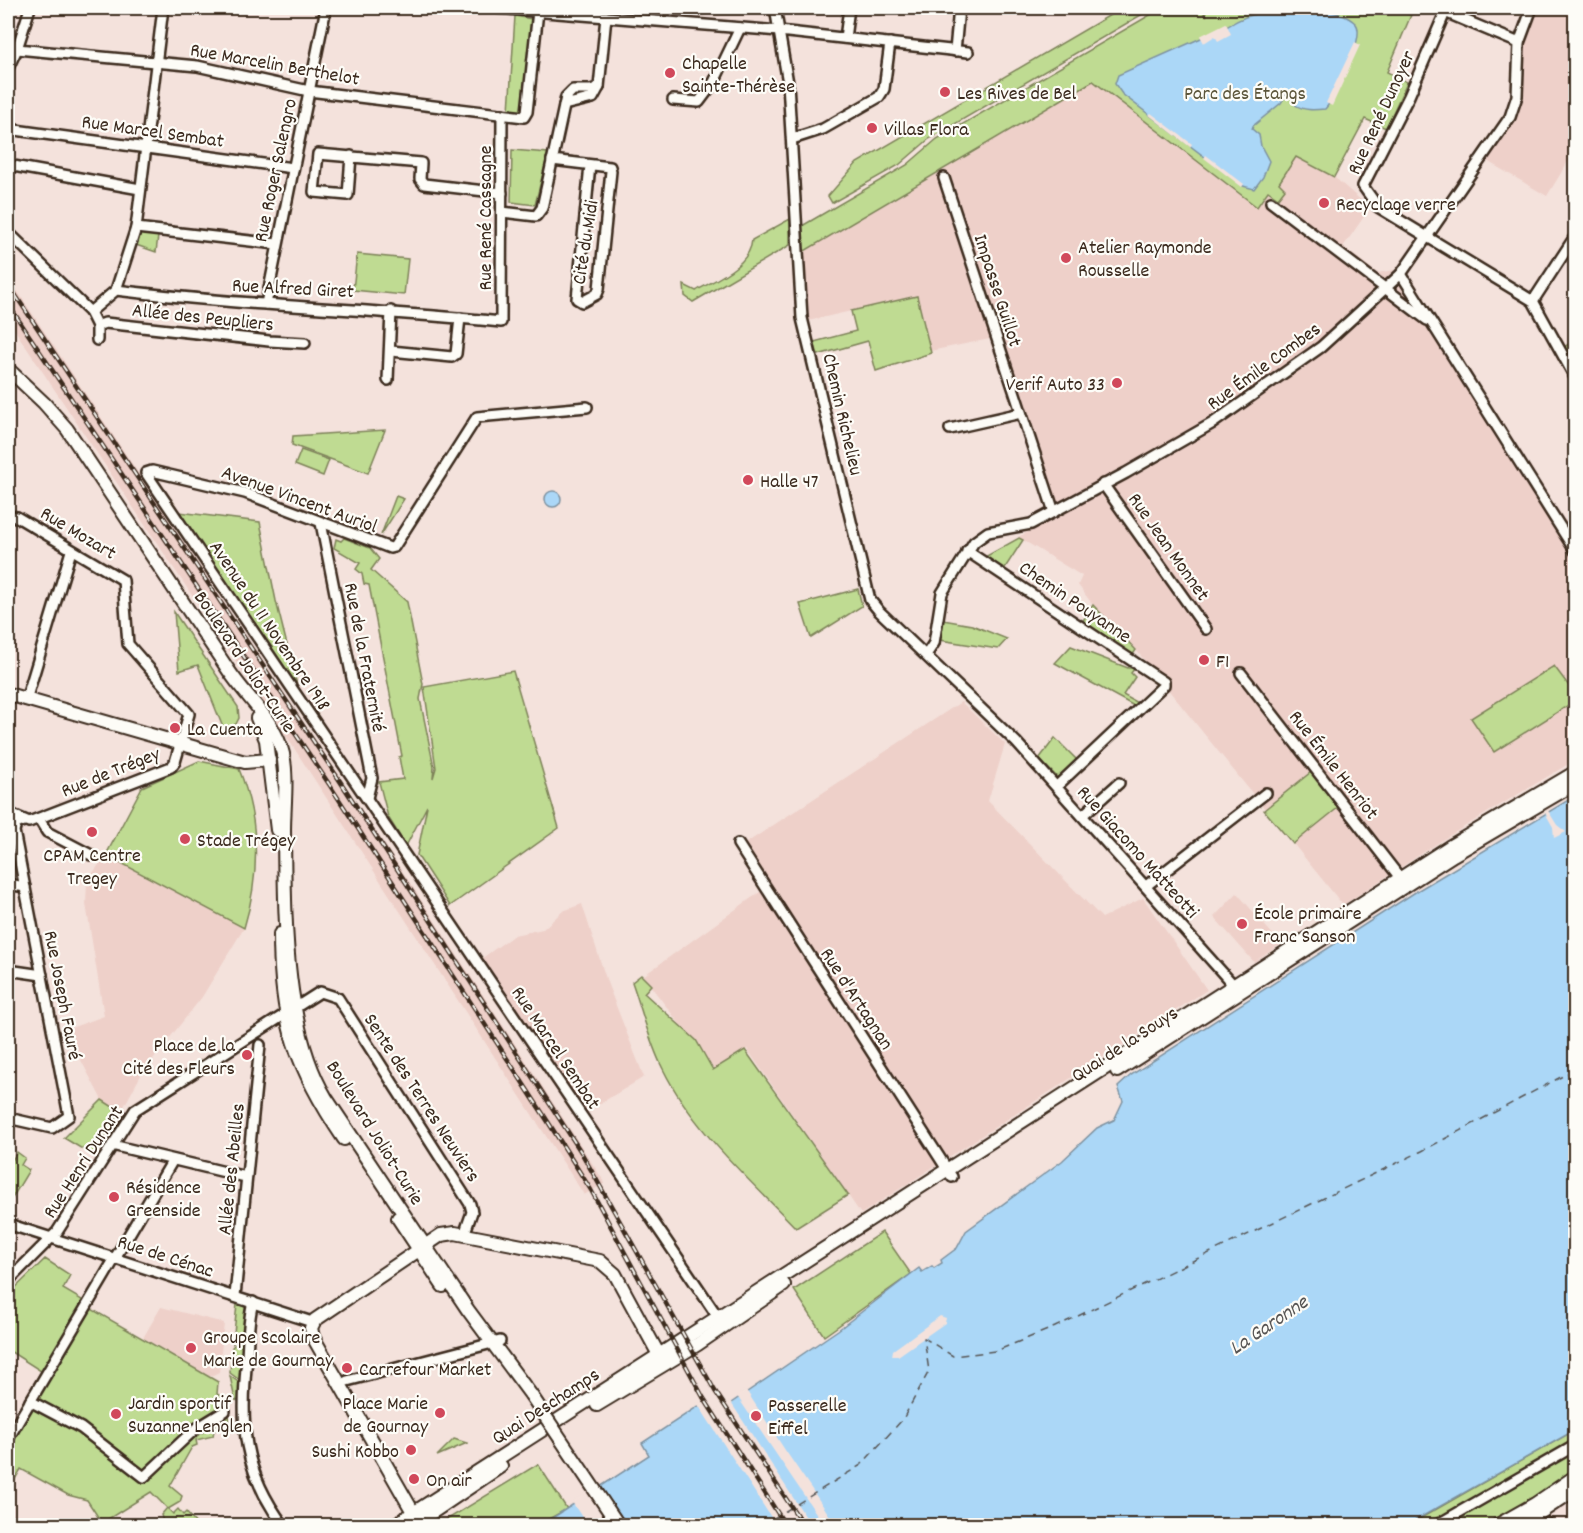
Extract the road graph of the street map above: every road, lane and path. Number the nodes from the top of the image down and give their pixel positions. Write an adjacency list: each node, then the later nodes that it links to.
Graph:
1 (30, 8): 19 (street)
2 (163, 8): 22 (street)
3 (326, 8): 24 (street, Rue Roger Salengro)
4 (496, 8): 11 (street)
5 (618, 8): 13 (street)
6 (775, 8): 15 (street, Chemin Richelieu)
7 (849, 8): 16 (street)
8 (959, 8): 20 (street)
9 (1532, 8): 18 (street, Rue Émile Combes)
10 (1446, 10): 18 (street); 43 (street, Rue René Dunoyer)
11 (538, 11): 12 (street); 26 (street, Rue Marcelin Berthelot)
12 (606, 17): 13 (street); 31 (street)
13 (617, 18): 14 (street)
14 (740, 28): 15 (street); 25 (street)
15 (779, 31): 16 (street); 28 (street, Chemin Richelieu)
16 (845, 38): 17 (street)
17 (890, 43): 20 (street); 28 (street)
18 (1519, 43): 43 (street, Rue Émile Combes)
19 (17, 49): 22 (street, Rue Marcelin Berthelot); 23 (street)
20 (955, 51): 21 (street)
21 (968, 52)
22 (156, 62): 24 (street, Rue Marcelin Berthelot); 29 (street)
23 (8, 68)
24 (309, 91): 26 (street, Rue Marcelin Berthelot); 34 (street, Rue Roger Salengro)
25 (673, 100)
26 (502, 114): 37 (street, Rue René Cassagne)
27 (8, 129): 29 (street, Rue Marcel Sembat)
28 (792, 139): 75 (street, Chemin Richelieu)
29 (146, 146): 34 (street, Rue Marcel Sembat); 36 (street)
30 (351, 156): 30 (street); 37 (street)
31 (552, 160): 33 (street, Cité du Midi); 39 (street)
32 (8, 165): 36 (street)
33 (590, 165): 33 (street, Cité du Midi)
34 (293, 168): 44 (street, Rue Roger Salengro)
35 (944, 178): 64 (street, Impasse Guillot)
36 (140, 189): 40 (street)
37 (502, 193): 39 (street, Rue René Cassagne)
38 (1271, 202): 47 (street)
39 (502, 212): 53 (street, Rue René Cassagne)
40 (136, 228): 44 (street); 46 (street)
41 (8, 232): 51 (street)
42 (1575, 235): 48 (street)
43 (1429, 238): 45 (street, Rue Émile Combes); 48 (street)
44 (278, 244): 49 (street, Rue Roger Salengro)
45 (1401, 274): 47 (street, Rue Émile Combes); 54 (street)
46 (116, 290): 49 (street, Rue Alfred Giret); 51 (street)
47 (1385, 290): 54 (street); 67 (street, Rue Émile Combes)
48 (1533, 301): 60 (street)
49 (266, 304): 50 (street, Rue Alfred Giret)
50 (391, 311): 52 (street, Rue Alfred Giret); 58 (street)
51 (90, 312): 55 (street)
52 (460, 318): 53 (street, Rue Alfred Giret); 58 (street)
53 (501, 322)
54 (1430, 322): 73 (street)
55 (97, 326): 56 (street); 57 (street, Allée des Peupliers)
56 (97, 340)
57 (305, 343)
58 (391, 351): 61 (street)
59 (8, 369): 92 (main road, Boulevard Joliot-Curie)
60 (1575, 379)
61 (388, 380)
62 (8, 381): 81 (main road, Boulevard Joliot-Curie)
63 (587, 407): 70 (street, Avenue Vincent Auriol)
64 (1020, 412): 65 (street); 68 (street, Impasse Guillot)
65 (951, 429)
66 (146, 473): 70 (street, Avenue Vincent Auriol); 87 (street, Avenue du 11 Novembre 1918)
67 (1103, 484): 68 (street, Rue Émile Combes); 74 (street, Rue Jean Monnet)
68 (1054, 512): 72 (street, Rue Émile Combes)
69 (8, 516): 71 (street, Rue Mozart)
70 (321, 523): 87 (street, Rue de la Fraternité)
71 (71, 551): 78 (street); 80 (street, Rue Mozart)
72 (967, 551): 75 (street, Rue Émile Combes); 85 (street, Chemin Pouyanne)
73 (1575, 552)
74 (1206, 629)
75 (926, 656): 79 (street, Chemin Richelieu)
76 (1241, 673): 95 (street, Rue Émile Henriot)
77 (8, 694): 78 (main road)
78 (26, 700): 80 (main road)
79 (1016, 742): 85 (street, Rue Giacomo Matteotti)
80 (181, 743): 81 (main road); 90 (street, Rue de Trégey)
81 (269, 760): 92 (main road); 103 (main road, Boulevard Joliot-Curie)
82 (1575, 772): 95 (main road, Quai de la Souys)
83 (1119, 783): 89 (street)
84 (1575, 783): 95 (main road, Quai de la Souys)
85 (1057, 786): 89 (street, Rue Giacomo Matteotti)
86 (1266, 793): 97 (street)
87 (367, 798): 118 (street, Rue Marcel Sembat)
88 (8, 813): 91 (street)
89 (1083, 816): 97 (street, Rue Giacomo Matteotti)
90 (39, 819): 91 (street, Rue de Trégey); 94 (street)
91 (24, 821): 98 (street, Rue Joseph Fauré)
92 (284, 827): 103 (main road, Boulevard Joliot-Curie)
93 (738, 844): 108 (street, Rue d'Artagnan)
94 (91, 855)
95 (1403, 882): 101 (main road, Quai de la Souys)
96 (8, 885): 98 (street)
97 (1146, 886): 101 (street, Rue Giacomo Matteotti)
98 (25, 887): 100 (street, Rue Joseph Fauré)
99 (8, 970): 100 (street)
100 (42, 975): 105 (street, Rue Joseph Fauré)
101 (1237, 988): 108 (main road, Quai de la Souys)
102 (320, 992): 103 (street, Rue Henri Dunant); 111 (street, Sente des Terres Neuviers)
103 (291, 1010): 106 (street, Rue Henri Dunant); 113 (main road, Boulevard Joliot-Curie)
104 (260, 1045): 109 (street, Allée des Abeilles)
105 (8, 1118)
106 (112, 1145): 107 (street); 112 (street, Rue Henri Dunant)
107 (173, 1160): 109 (street); 114 (street)
108 (950, 1174): 118 (main road, Quai de la Souys)
109 (246, 1177): 116 (street, Allée des Abeilles)
110 (8, 1224): 112 (street, Rue de Cénac)
111 (464, 1235): 113 (main road); 122 (main road)
112 (52, 1238): 114 (street, Rue de Cénac); 115 (street, Rue Henri Dunant)
113 (422, 1248): 119 (main road); 120 (main road, Boulevard Joliot-Curie)
114 (115, 1257): 116 (street, Rue de Cénac); 125 (street)
115 (8, 1281)
116 (235, 1296): 117 (street, Rue de Cénac)
117 (253, 1302): 119 (street, Rue de Cénac); 132 (street)
118 (724, 1320): 121 (main road, Quai de la Souys); 122 (main road, Quai Deschamps)
119 (312, 1322): 131 (main road)
120 (487, 1344): 123 (street); 124 (main road, Boulevard Joliot-Curie)
121 (698, 1344): 122 (main road, Quai Deschamps)
122 (656, 1361): 131 (main road, Quai Deschamps); 131 (main road, Quai Deschamps)
123 (346, 1381)
124 (528, 1397): 136 (main road); 137 (main road, bridge)
125 (30, 1401): 126 (street); 127 (street)
126 (225, 1411)
127 (8, 1439)
128 (1575, 1445): 138 (street)
129 (1575, 1476): 139 (main road)
130 (1575, 1489): 140 (main road)
131 (420, 1513): 133 (main road, Quai Deschamps); 134 (main road); 135 (main road, Quai Deschamps)
132 (284, 1526)
133 (393, 1526)
134 (402, 1526)
135 (412, 1526)
136 (611, 1526)
137 (619, 1526)
138 (1435, 1526)
139 (1496, 1526)
140 (1520, 1526)

